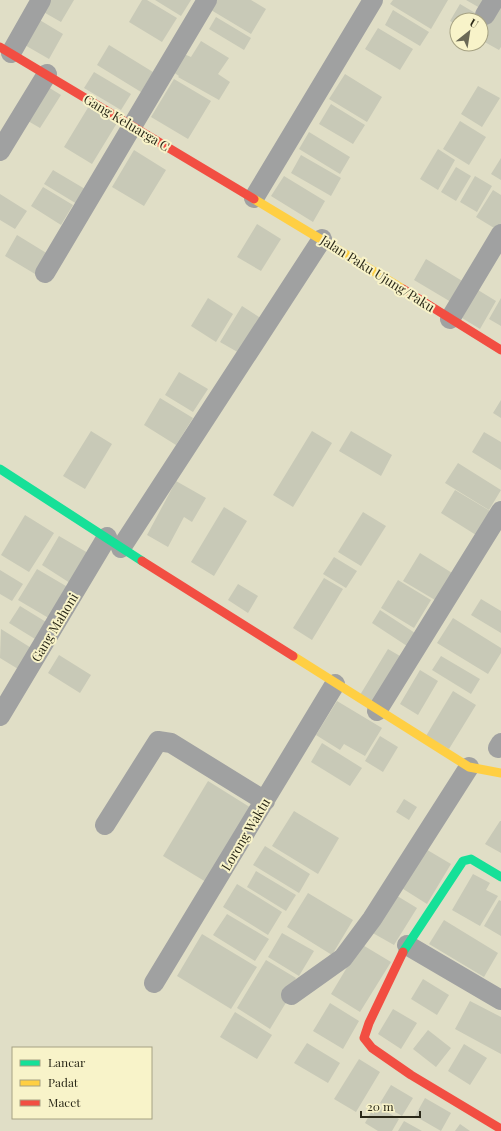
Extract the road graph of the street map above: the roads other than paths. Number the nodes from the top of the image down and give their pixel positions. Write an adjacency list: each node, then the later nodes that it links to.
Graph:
1 (41, 0): 4 (street)
2 (207, 0): 6 (street)
3 (373, 0): 8 (street)
4 (6, 50): 5 (street, Gang Keluarga C)
5 (47, 74): 6 (street, Gang Keluarga C); 7 (street)
6 (133, 125): 8 (street, Gang Keluarga C); 11 (street)
7 (0, 151)
8 (254, 198): 10 (street, Jalan Paku Ujung/Paku)
9 (501, 234): 12 (street)
10 (322, 239): 12 (street, Jalan Paku Ujung/Paku); 16 (street, Gang Mahoni)
11 (45, 273)
12 (450, 318): 13 (street, Jalan Paku Ujung/Paku)
13 (501, 350)
14 (0, 469): 16 (street)
15 (501, 511): 18 (street)
16 (114, 543): 17 (street); 19 (street, Gang Mahoni)
17 (335, 684): 18 (street); 22 (street, Lorong Waktu)
18 (377, 711): 20 (street)
19 (0, 716)
20 (469, 768): 21 (street); 27 (street)
21 (501, 773)
22 (265, 801): 23 (street); 26 (street, Lorong Waktu)
23 (105, 825)
24 (501, 876): 25 (street)
25 (407, 945): 28 (street); 29 (street)
26 (154, 983)
27 (290, 995)
28 (501, 1000)
29 (501, 1129)

